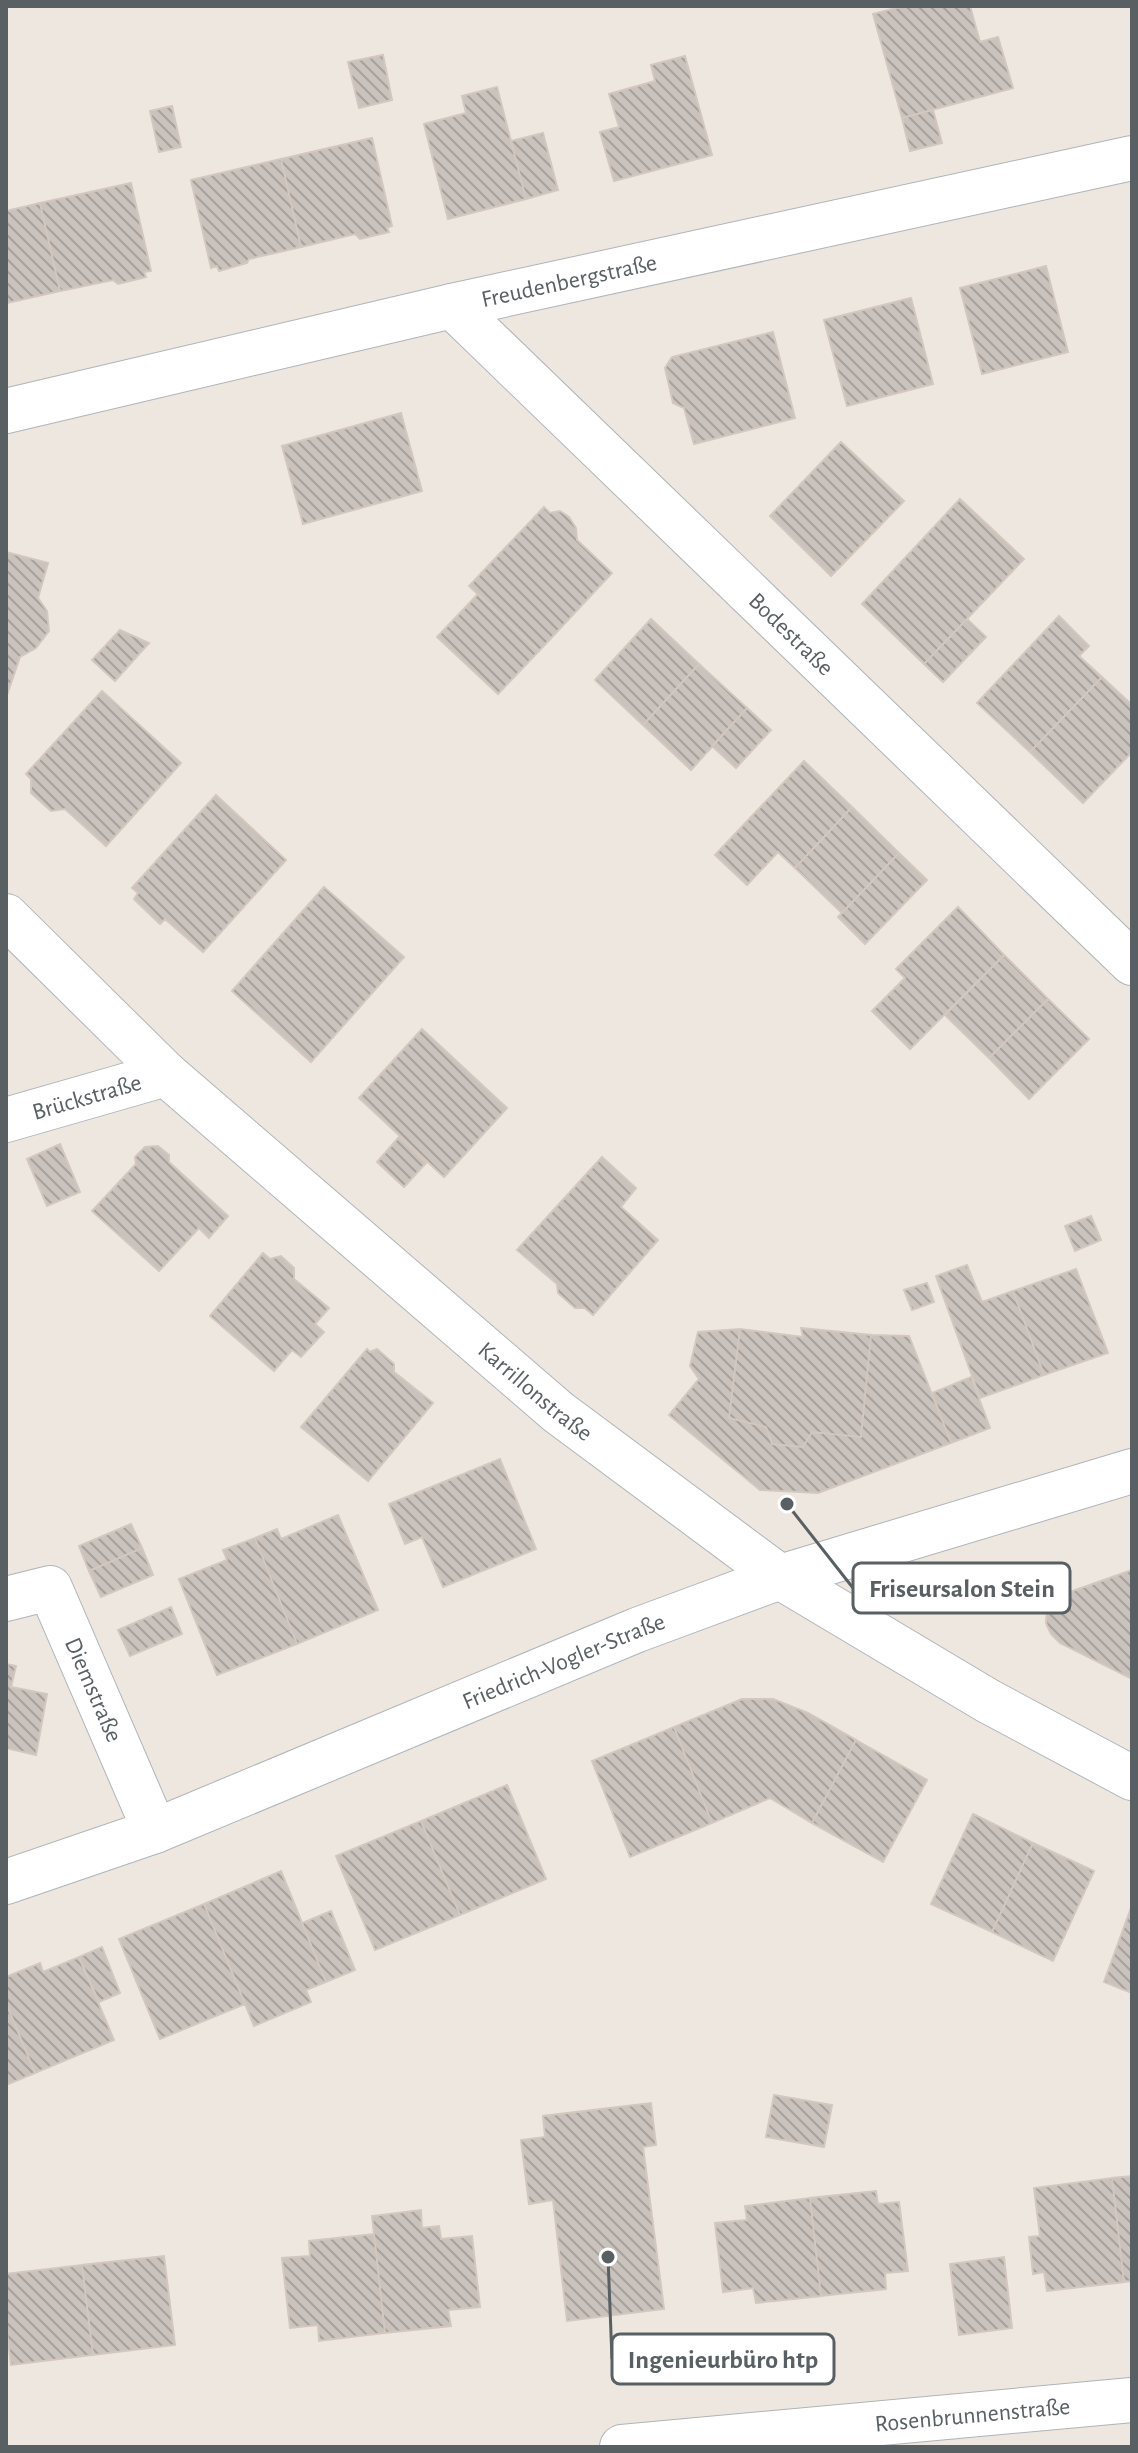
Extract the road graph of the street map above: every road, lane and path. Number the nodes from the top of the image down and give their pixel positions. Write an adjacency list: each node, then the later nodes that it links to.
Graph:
1 (1132, 158): 2 (street, Freudenbergstraße)
2 (452, 306): 3 (street, Freudenbergstraße); 5 (street, Bodestraße)
3 (6, 411)
4 (6, 916): 6 (street, Karrillonstraße)
5 (1132, 963)
6 (166, 1074): 7 (street, Brückstraße); 9 (street, Karrillonstraße)
7 (6, 1120)
8 (1132, 1471): 9 (street, Friedrich-Vogler-Straße)
9 (780, 1577): 11 (street, Karrillonstraße); 12 (street, Friedrich-Vogler-Straße)
10 (6, 1599): 12 (street, Diemstraße)
11 (1132, 1778)
12 (155, 1831): 13 (street, Friedrich-Vogler-Straße)
13 (6, 1882)
14 (1132, 2400): 15 (street, Rosenbrunnenstraße)
15 (622, 2447)

